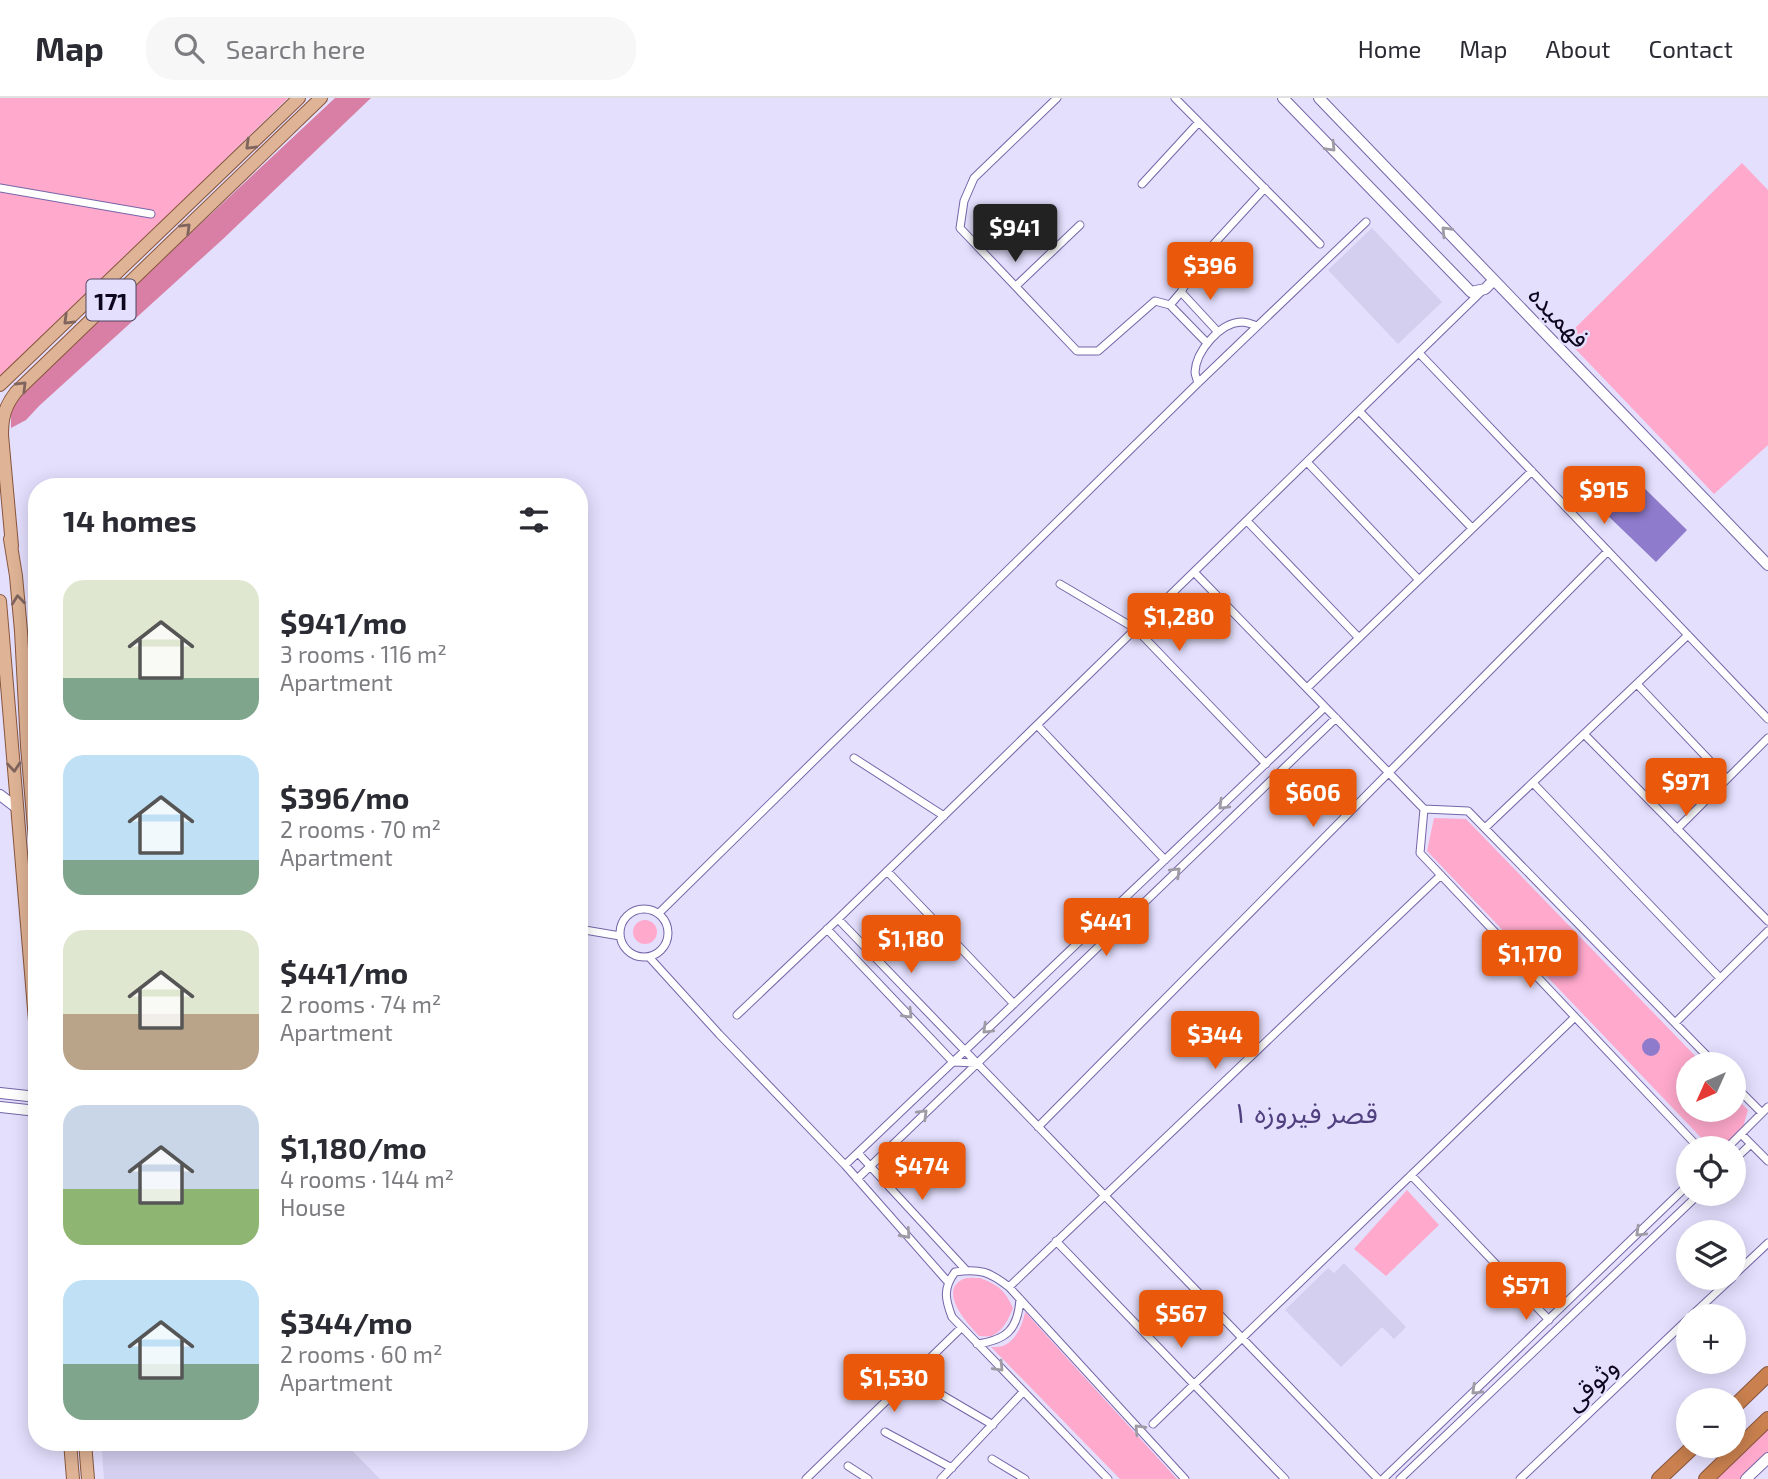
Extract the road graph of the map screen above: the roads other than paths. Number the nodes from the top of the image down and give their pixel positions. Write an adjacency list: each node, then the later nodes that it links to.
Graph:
1 (299, 98): 25 (main road, 171, one-way to 25)
2 (321, 98): 32 (main road, 171, one-way to 2)
3 (1057, 98): 16 (street)
4 (1175, 98): 7 (street)
5 (1283, 98): 17 (main road, one-way to 17)
6 (1319, 98): 15 (main road, فهمیده, one-way to 6)
7 (1199, 122): 8 (street); 10 (street)
8 (1142, 184)
9 (0, 188): 11 (street)
10 (1265, 188): 14 (street); 18 (street)
11 (151, 214)
12 (1366, 222): 20 (street)
13 (1080, 225): 16 (street)
14 (1321, 244)
15 (1494, 280): 17 (main road); 34 (main road, فهمیده)
16 (1016, 286): 19 (street)
17 (1485, 289): 23 (street)
18 (1181, 292): 19 (street); 21 (street)
19 (1170, 304): 22 (street)
20 (1257, 326): 21 (street); 24 (street)
21 (1218, 332): 22 (street)
22 (1207, 343): 24 (street)
23 (1419, 353): 26 (street); 28 (street)
24 (1198, 383): 67 (street)
25 (0, 385)
26 (1359, 411): 27 (street); 31 (street)
27 (1307, 462): 30 (street); 36 (street)
28 (1532, 471): 31 (street); 33 (street)
29 (0, 511): 32 (main road, 171)
30 (1247, 521): 35 (street); 41 (street)
31 (1472, 528): 36 (street)
32 (12, 546): 52 (main road, 171, one-way to 32)
33 (1608, 551): 40 (street); 55 (street)
34 (1768, 565)
35 (1194, 572): 39 (street); 45 (street)
36 (1419, 580): 41 (street)
37 (1060, 584): 39 (street)
38 (0, 601): 42 (main road)
39 (1136, 629): 49 (street); 54 (street)
40 (1688, 635): 43 (street); 48 (street)
41 (1359, 638): 45 (street)
42 (5, 659): 44 (main road); 59 (main road, one-way to 59)
43 (1637, 684): 50 (street); 56 (street)
44 (0, 685)
45 (1307, 688): 46 (street)
46 (1325, 707): 47 (street); 54 (street)
47 (1336, 718): 55 (street); 84 (street, one-way to 47)
48 (1768, 719)
49 (1037, 725): 61 (street); 64 (street)
50 (1584, 734): 57 (street); 63 (street)
51 (1768, 738): 56 (street)
52 (28, 758)
53 (853, 758): 61 (street)
54 (1266, 764): 64 (street, one-way to 64)
55 (1389, 773): 60 (street); 92 (street)
56 (1727, 779): 63 (street)
57 (1533, 783): 62 (street); 76 (street)
58 (0, 795): 59 (main road)
59 (17, 808): 74 (main road)
60 (1424, 809): 62 (street); 66 (street)
61 (944, 816): 65 (street)
62 (1486, 828): 80 (street)
63 (1677, 829): 69 (street)
64 (1165, 860): 77 (street)
65 (887, 872): 68 (street); 77 (street)
66 (1441, 875): 79 (street); 103 (street)
67 (659, 913): 73 (street); 75 (street)
68 (838, 919): 70 (street); 81 (street)
69 (1768, 921)
70 (827, 929): 78 (street); 83 (street, one-way to 83)
71 (588, 931): 73 (street)
72 (1768, 931): 76 (street)
73 (620, 936): 75 (street)
74 (28, 938)
75 (649, 957): 99 (street)
76 (1720, 978): 80 (street)
77 (1014, 1004): 81 (street, one-way to 81)
78 (737, 1015)
79 (1575, 1017): 94 (street); 101 (street)
80 (1675, 1023): 82 (street)
81 (965, 1051): 83 (street); 84 (street)
82 (1703, 1052)
83 (953, 1062): 84 (street); 97 (street)
84 (977, 1063): 92 (street); 100 (street, one-way to 84)
85 (0, 1093): 86 (main road)
86 (28, 1096)
87 (1746, 1096): 91 (street)
88 (0, 1107): 90 (main road)
89 (1768, 1107): 91 (street)
90 (28, 1110)
91 (1762, 1113): 93 (street)
92 (1038, 1127): 103 (street)
93 (1741, 1134): 95 (street)
94 (1688, 1136)
95 (1751, 1143): 96 (street); 98 (street)
96 (1746, 1148)
97 (858, 1153): 99 (street); 100 (street)
98 (1768, 1161)
99 (845, 1165): 102 (street)
100 (870, 1166): 102 (street); 109 (street)
101 (1410, 1175): 115 (street); 118 (street)
102 (857, 1179): 110 (street, one-way to 110)
103 (1104, 1196): 106 (street); 118 (street)
104 (1676, 1197): 115 (street, one-way to 115)
105 (1686, 1206): 148 (street)
106 (1056, 1241): 111 (street); 121 (street)
107 (1768, 1243): 108 (street, وثوقی)
108 (1746, 1264)
109 (966, 1270): 110 (street); 111 (street)
110 (948, 1282): 116 (street)
111 (1009, 1287): 113 (street)
112 (1718, 1290): 114 (street, وثوقی)
113 (1020, 1299): 119 (street); 145 (street, one-way to 113)
114 (1704, 1304)
115 (1549, 1320): 147 (street, one-way to 147)
116 (961, 1328): 119 (street); 139 (street)
117 (1676, 1330): 149 (street, وثوقی)
118 (1242, 1338): 121 (street); 147 (street)
119 (977, 1344): 123 (street, one-way to 123)
120 (1768, 1374): 124 (highway)
121 (1194, 1384): 126 (street); 146 (street)
122 (930, 1388): 127 (street)
123 (1023, 1392): 127 (street); 136 (street)
124 (1746, 1395)
125 (1768, 1419): 151 (highway)
126 (1153, 1424)
127 (993, 1425): 135 (street)
128 (885, 1432): 135 (street)
129 (71, 1451): 137 (main road)
130 (86, 1451): 138 (main road)
131 (1681, 1458): 150 (highway)
132 (1768, 1458): 152 (main road)
133 (992, 1459): 142 (street)
134 (848, 1466): 140 (street)
135 (952, 1468): 141 (street)
136 (1101, 1472): 143 (street); 144 (street)
137 (73, 1479)
138 (88, 1479)
139 (806, 1479)
140 (869, 1479)
141 (941, 1479)
142 (1025, 1479)
143 (1094, 1479)
144 (1108, 1479)
145 (1185, 1479)
146 (1285, 1479)
147 (1380, 1479)
148 (1401, 1479)
149 (1520, 1479)
150 (1659, 1479)
151 (1706, 1479)
152 (1746, 1479)

